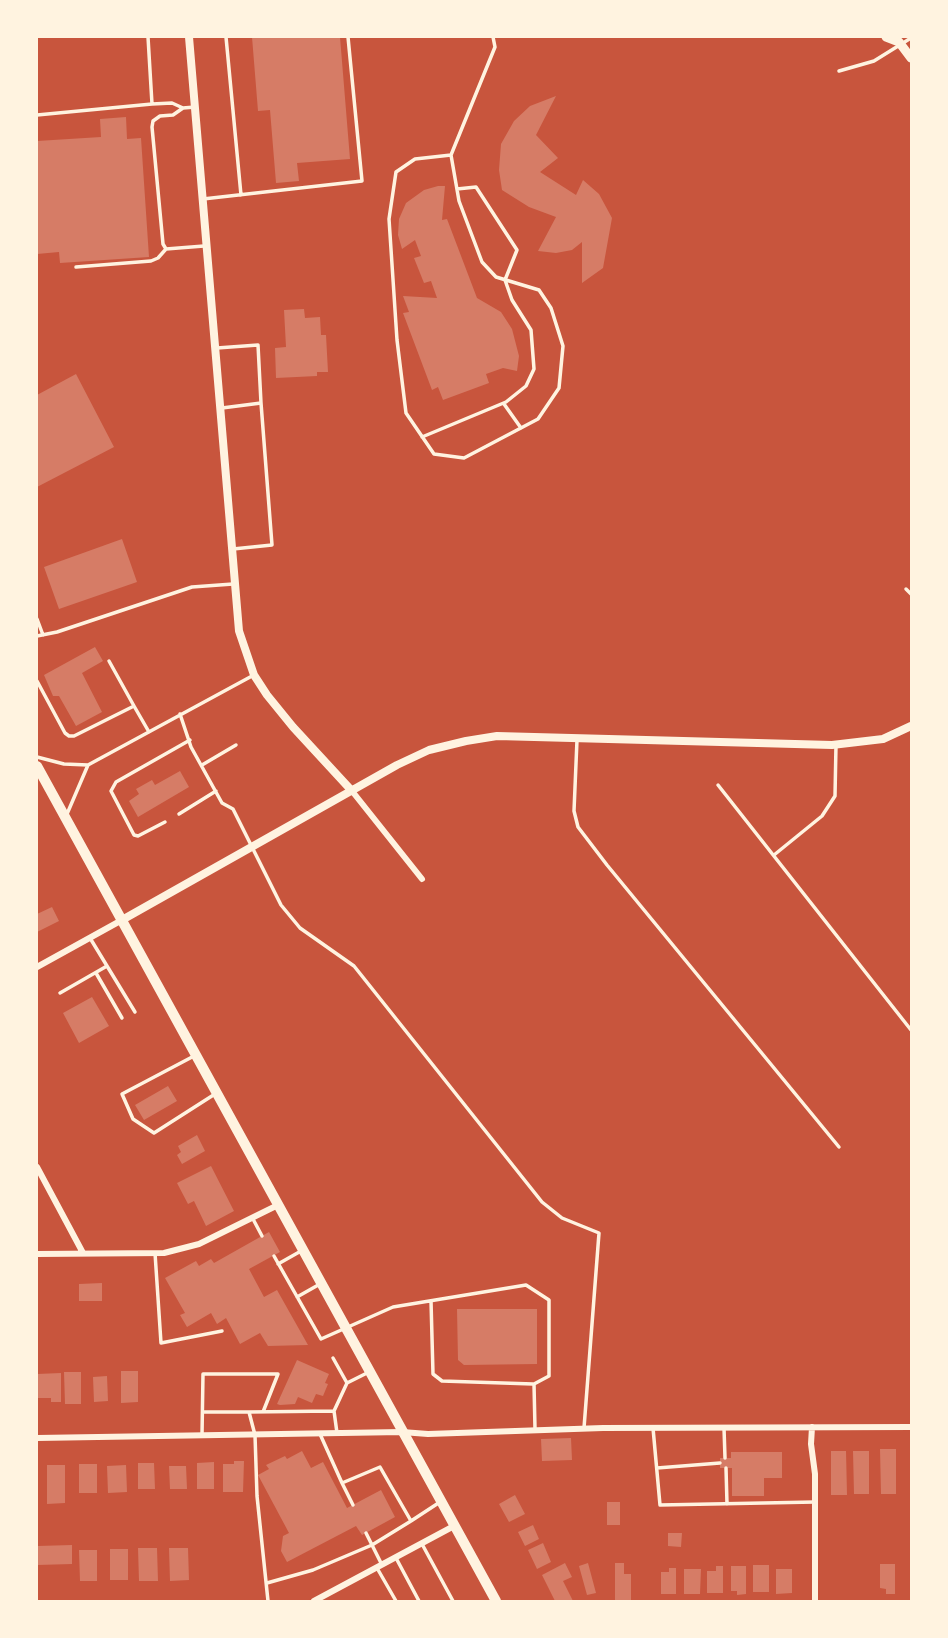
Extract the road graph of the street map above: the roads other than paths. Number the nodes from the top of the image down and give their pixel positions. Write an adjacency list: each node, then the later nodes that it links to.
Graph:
1 (148, 37): 11 (lane)
2 (190, 37): 12 (street)
3 (226, 37): 17 (lane)
4 (348, 37): 17 (lane)
5 (493, 37): 15 (lane)
6 (886, 37): 8 (main road)
7 (911, 38): 8 (lane)
8 (900, 41): 9 (main road); 10 (lane)
9 (911, 58)
10 (839, 71)
11 (152, 104): 13 (lane); 14 (lane)
12 (195, 107): 13 (lane); 18 (street)
13 (183, 108): 20 (lane)
14 (37, 115)
15 (451, 155): 16 (lane); 28 (lane)
16 (457, 189): 22 (lane); 22 (lane)
17 (241, 195): 18 (lane)
18 (203, 199): 19 (street)
19 (206, 246): 20 (lane); 23 (street)
20 (166, 248): 21 (lane)
21 (76, 267)
22 (505, 280): 25 (lane); 27 (lane)
23 (215, 348): 24 (lane); 26 (street)
24 (261, 403): 26 (lane); 29 (lane)
25 (503, 404): 27 (lane); 28 (lane)
26 (219, 408): 29 (street)
27 (522, 428): 28 (lane)
28 (422, 437)
29 (231, 549): 30 (street)
30 (234, 584): 34 (lane); 37 (street)
31 (906, 589): 32 (lane)
32 (911, 594)
33 (37, 619): 34 (lane)
34 (43, 635): 35 (lane)
35 (37, 636)
36 (109, 661): 39 (lane)
37 (254, 675): 40 (lane); 52 (street)
38 (37, 681): 39 (lane)
39 (134, 706): 42 (lane)
40 (180, 714): 42 (lane); 44 (lane)
41 (911, 726): 46 (street)
42 (149, 732): 48 (lane)
43 (577, 738): 46 (street); 52 (street); 71 (lane)
44 (190, 740): 50 (lane); 56 (lane)
45 (236, 745): 50 (lane)
46 (836, 745): 58 (lane)
47 (37, 757): 48 (lane)
48 (88, 765): 55 (lane)
49 (37, 766): 55 (main road)
50 (201, 766): 53 (lane)
51 (718, 785): 58 (lane)
52 (352, 791): 57 (street); 59 (street)
53 (216, 792): 54 (lane); 57 (lane)
54 (179, 814)
55 (66, 816): 60 (main road)
56 (165, 822)
57 (253, 846): 60 (street); 97 (lane)
58 (774, 855): 68 (lane)
59 (422, 879)
60 (122, 920): 61 (street); 69 (main road)
61 (90, 938): 62 (lane); 63 (street)
62 (107, 966): 64 (lane); 66 (lane)
63 (37, 967)
64 (96, 972): 65 (lane); 67 (lane)
65 (60, 993)
66 (135, 1012)
67 (122, 1018)
68 (911, 1030)
69 (196, 1055): 70 (main road); 70 (lane)
70 (217, 1093): 73 (main road)
71 (839, 1147)
72 (37, 1167): 77 (street)
73 (278, 1205): 74 (street); 76 (main road)
74 (253, 1219): 75 (lane); 78 (street)
75 (262, 1236)
76 (303, 1250): 81 (lane); 82 (main road)
77 (83, 1253): 78 (street); 79 (street)
78 (155, 1253): 86 (lane)
79 (37, 1254)
80 (274, 1256): 81 (lane)
81 (278, 1264): 83 (lane)
82 (321, 1283): 83 (lane); 85 (main road)
83 (297, 1297): 85 (lane)
84 (431, 1301): 85 (lane); 90 (lane); 90 (lane)
85 (345, 1327): 88 (main road)
86 (222, 1331)
87 (333, 1358): 89 (lane)
88 (369, 1372): 89 (lane); 101 (main road)
89 (347, 1383): 91 (lane)
90 (534, 1384): 100 (lane)
91 (334, 1411): 94 (lane); 102 (lane)
92 (203, 1412): 93 (lane); 94 (lane); 104 (lane)
93 (249, 1412): 94 (lane); 105 (lane)
94 (263, 1412)
95 (812, 1427): 96 (street); 99 (street); 113 (street)
96 (911, 1427)
97 (584, 1428): 98 (street); 100 (street)
98 (653, 1428): 99 (street); 109 (lane)
99 (724, 1428): 107 (lane)
100 (535, 1429): 101 (street)
101 (402, 1432): 102 (street); 112 (main road)
102 (337, 1433): 103 (street)
103 (320, 1434): 105 (street); 111 (lane)
104 (202, 1435): 105 (street); 106 (street)
105 (255, 1435): 123 (lane)
106 (37, 1437)
107 (726, 1458)
108 (720, 1463): 109 (lane)
109 (657, 1468): 114 (lane)
110 (726, 1468): 114 (lane)
111 (342, 1483): 115 (lane); 116 (lane)
112 (440, 1502): 116 (lane); 117 (main road)
113 (815, 1502): 114 (lane); 130 (street)
114 (727, 1504)
115 (353, 1505)
116 (411, 1521): 120 (lane)
117 (454, 1526): 119 (street); 129 (main road)
118 (366, 1533): 120 (lane)
119 (422, 1544): 121 (street); 128 (lane)
120 (372, 1545): 122 (lane); 123 (lane)
121 (396, 1558): 122 (street); 127 (lane)
122 (380, 1566): 125 (street); 126 (lane)
123 (267, 1583): 124 (lane)
124 (268, 1601)
125 (314, 1601)
126 (396, 1601)
127 (419, 1601)
128 (453, 1601)
129 (496, 1601)
130 (815, 1601)

